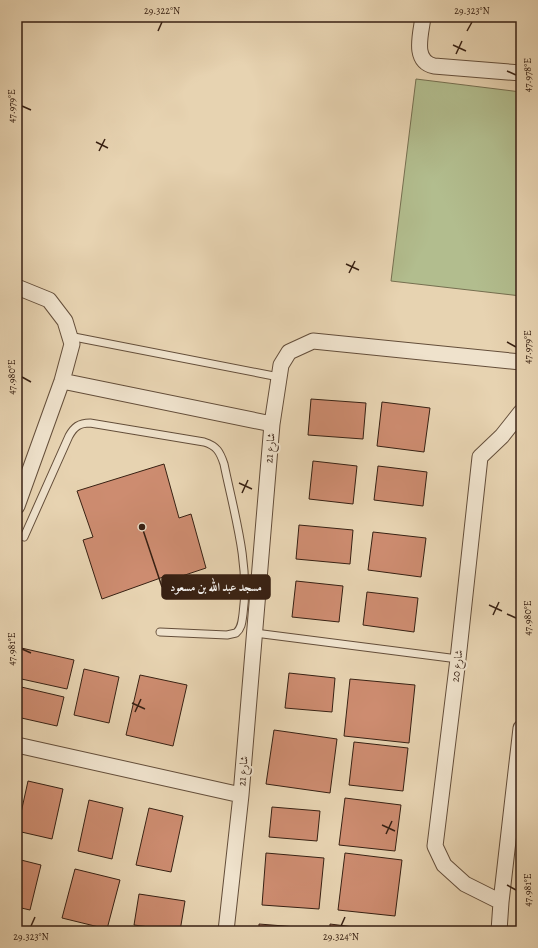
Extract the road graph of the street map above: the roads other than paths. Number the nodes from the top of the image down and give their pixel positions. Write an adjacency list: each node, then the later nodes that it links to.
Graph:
1 (423, 17): 2 (street)
2 (521, 73)
3 (17, 287): 4 (street)
4 (69, 336): 6 (lane); 7 (street)
5 (521, 362): 6 (street)
6 (279, 376): 9 (street)
7 (62, 381): 9 (street, شارع 21); 10 (street)
8 (521, 412): 16 (street, شارع 20)
9 (272, 424): 13 (street, شارع 21)
10 (17, 506)
11 (24, 537): 12 (lane)
12 (244, 576): 13 (lane); 14 (lane)
13 (260, 577): 15 (street, شارع 21)
14 (160, 632)
15 (255, 633): 16 (lane); 19 (street, شارع 21)
16 (458, 659): 20 (street, شارع 20)
17 (521, 728): 20 (street)
18 (17, 745): 19 (street, شارع 21)
19 (241, 795): 21 (street, شارع 21)
20 (501, 902): 22 (street)
21 (226, 931)
22 (498, 931)

